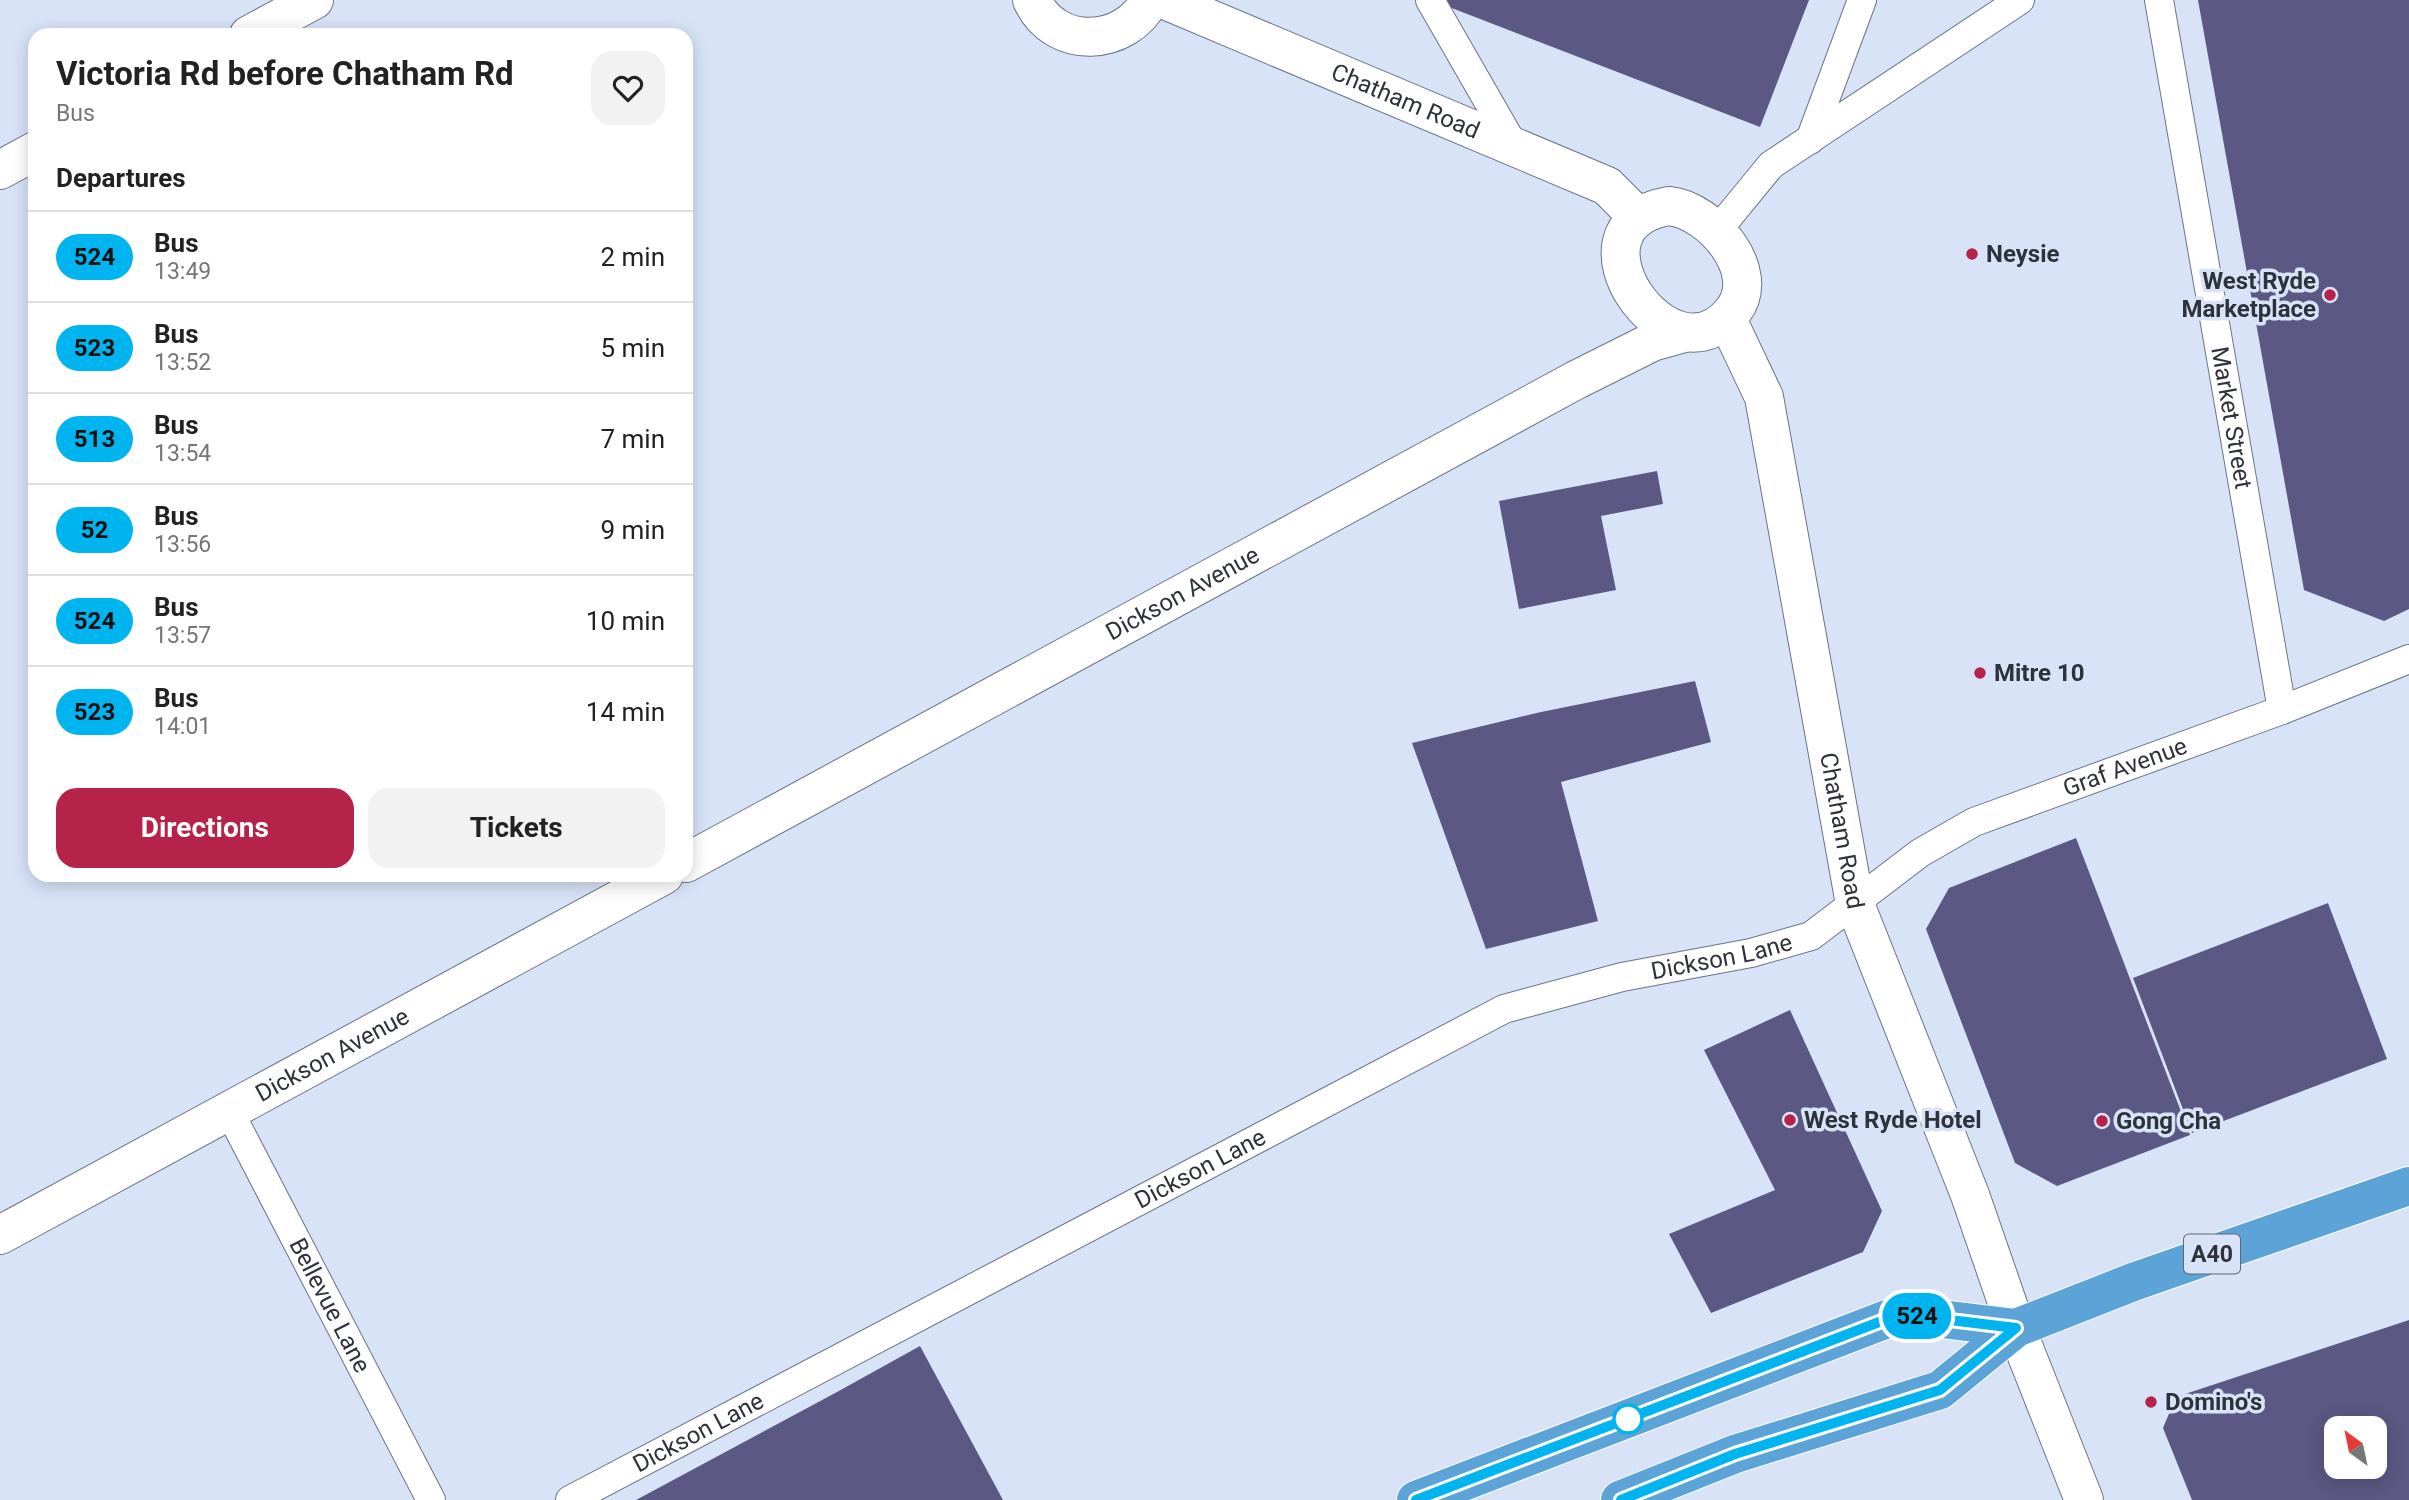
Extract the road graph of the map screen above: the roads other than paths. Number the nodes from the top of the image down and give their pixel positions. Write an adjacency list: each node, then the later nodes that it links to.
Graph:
1 (314, 0): 9 (street)
2 (1032, 0): 3 (street)
3 (1150, 0)
4 (1165, 0): 11 (street, Chatham Road)
5 (1430, 0): 11 (lane)
6 (1862, 0): 10 (lane)
7 (2020, 0): 10 (lane)
8 (2159, 0): 19 (lane, Market Street)
9 (263, 28)
10 (1810, 140): 15 (lane)
11 (1515, 148): 14 (street, Chatham Road)
12 (28, 155): 13 (street)
13 (0, 170)
14 (1638, 217): 15 (street); 17 (street)
15 (1716, 232): 16 (street)
16 (1727, 319): 17 (street); 22 (street, Chatham Road)
17 (1684, 333): 20 (street, Dickson Avenue)
18 (2409, 659): 19 (lane, Graf Avenue)
19 (2282, 710): 22 (lane, Graf Avenue)
20 (693, 859)
21 (651, 882): 23 (street, Dickson Avenue)
22 (1855, 904): 26 (street, Chatham Road); 28 (lane, Dickson Lane)
23 (229, 1111): 25 (street, Dickson Avenue); 27 (lane, Bellevue Lane)
24 (2409, 1186): 26 (highway, A40)
25 (0, 1235)
26 (2016, 1328): 29 (highway, A40); 30 (highway, A40); 31 (street, Chatham Road)
27 (431, 1500)
28 (570, 1500)
29 (1416, 1500)
30 (1620, 1500)
31 (2084, 1500)

